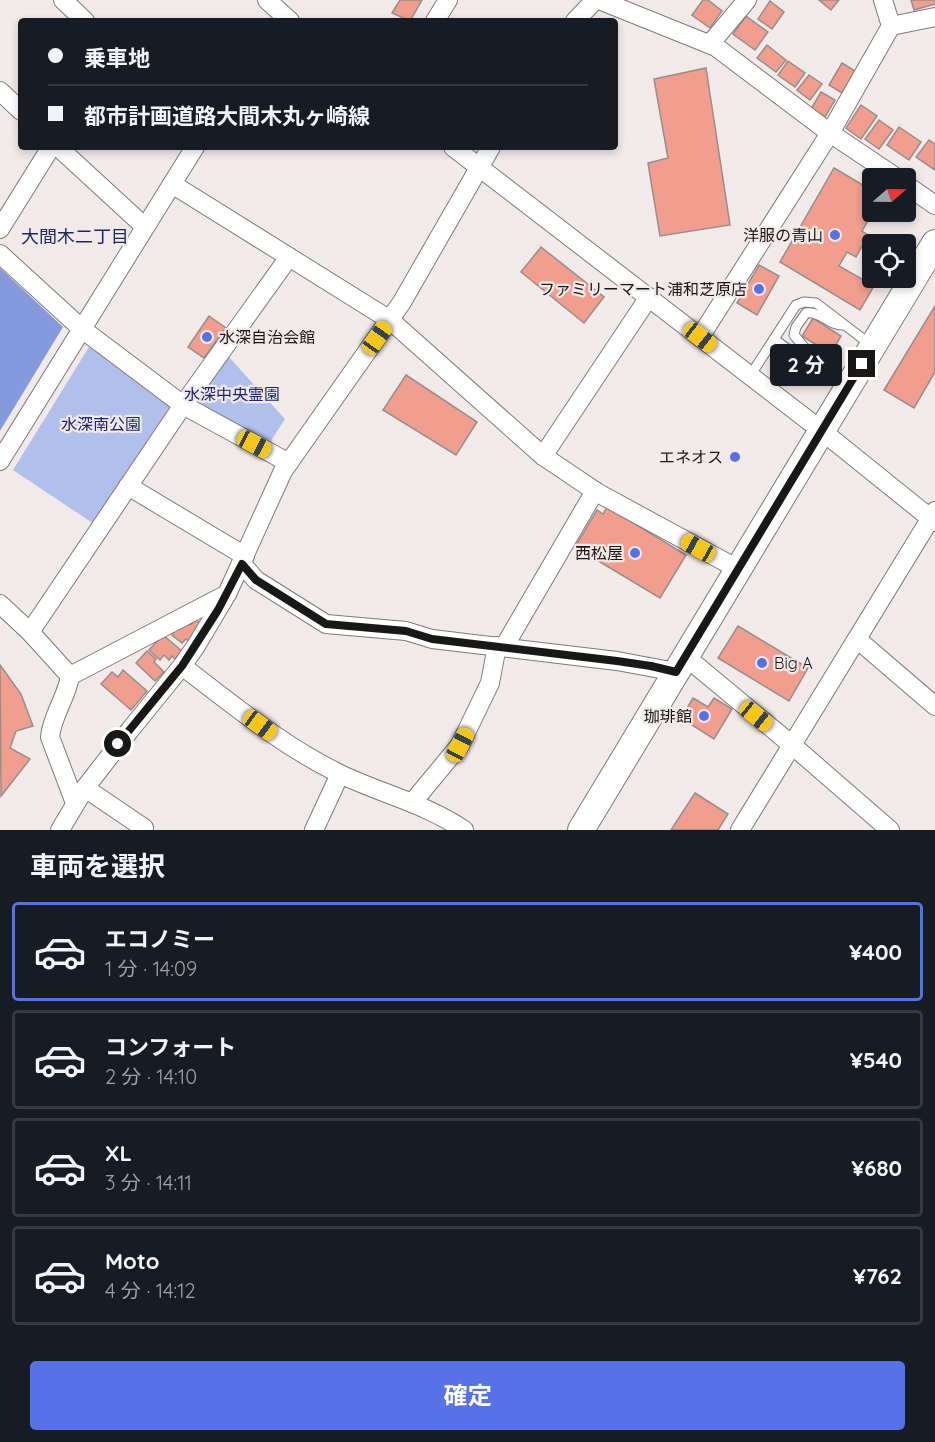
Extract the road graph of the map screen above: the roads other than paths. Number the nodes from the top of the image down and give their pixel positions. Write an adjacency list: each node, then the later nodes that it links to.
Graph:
1 (63, 0): 7 (street)
2 (448, 0): 8 (street)
3 (597, 0): 9 (street); 11 (street)
4 (747, 0): 11 (street)
5 (883, 0): 10 (street)
6 (935, 17): 10 (street)
7 (82, 18)
8 (437, 18)
9 (578, 18)
10 (891, 26): 14 (street)
11 (710, 44): 14 (street)
12 (0, 91): 13 (street)
13 (18, 108)
14 (830, 133): 21 (street); 34 (street)
15 (49, 150): 26 (street)
16 (61, 150): 25 (street)
17 (193, 150): 22 (street)
18 (457, 150): 20 (street)
19 (488, 150): 20 (street)
20 (479, 167): 30 (street); 31 (street)
21 (882, 168)
22 (172, 184): 25 (street); 29 (street)
23 (916, 192): 24 (street)
24 (935, 205)
25 (145, 227): 33 (street)
26 (0, 229)
27 (935, 243): 36 (street)
28 (0, 254): 33 (street)
29 (289, 257): 31 (street); 40 (street)
30 (649, 297): 34 (street); 42 (street)
31 (390, 320): 42 (street); 44 (street)
32 (844, 325): 35 (lane); 36 (lane); 37 (lane)
33 (82, 330): 40 (street); 43 (street)
34 (700, 337): 38 (street)
35 (774, 339): 37 (lane); 38 (lane)
36 (873, 346): 39 (street)
37 (814, 359): 39 (lane)
38 (750, 376): 41 (street)
39 (851, 382): 41 (street)
40 (183, 405): 44 (street); 45 (street)
41 (822, 431): 47 (street); 49 (street)
42 (543, 456): 46 (street)
43 (0, 460)
44 (289, 463): 48 (street)
45 (128, 486): 48 (street); 52 (street)
46 (595, 491): 49 (street); 54 (street)
47 (933, 517): 53 (street)
48 (244, 560): 50 (street); 54 (street)
49 (738, 570): 55 (street)
50 (227, 594): 56 (street); 57 (street)
51 (0, 604): 52 (street)
52 (30, 632): 57 (street)
53 (856, 639): 58 (street); 59 (street)
54 (501, 646): 55 (street); 62 (street)
55 (681, 665): 59 (street); 67 (street)
56 (182, 666): 60 (street); 61 (street)
57 (70, 676): 61 (street)
58 (935, 706)
59 (792, 745): 68 (street); 69 (street)
60 (340, 774): 62 (street); 65 (street)
61 (80, 796): 63 (street); 64 (street)
62 (412, 803): 66 (street)
63 (144, 828)
64 (60, 830)
65 (314, 830)
66 (464, 830)
67 (581, 830)
68 (740, 830)
69 (890, 830)

